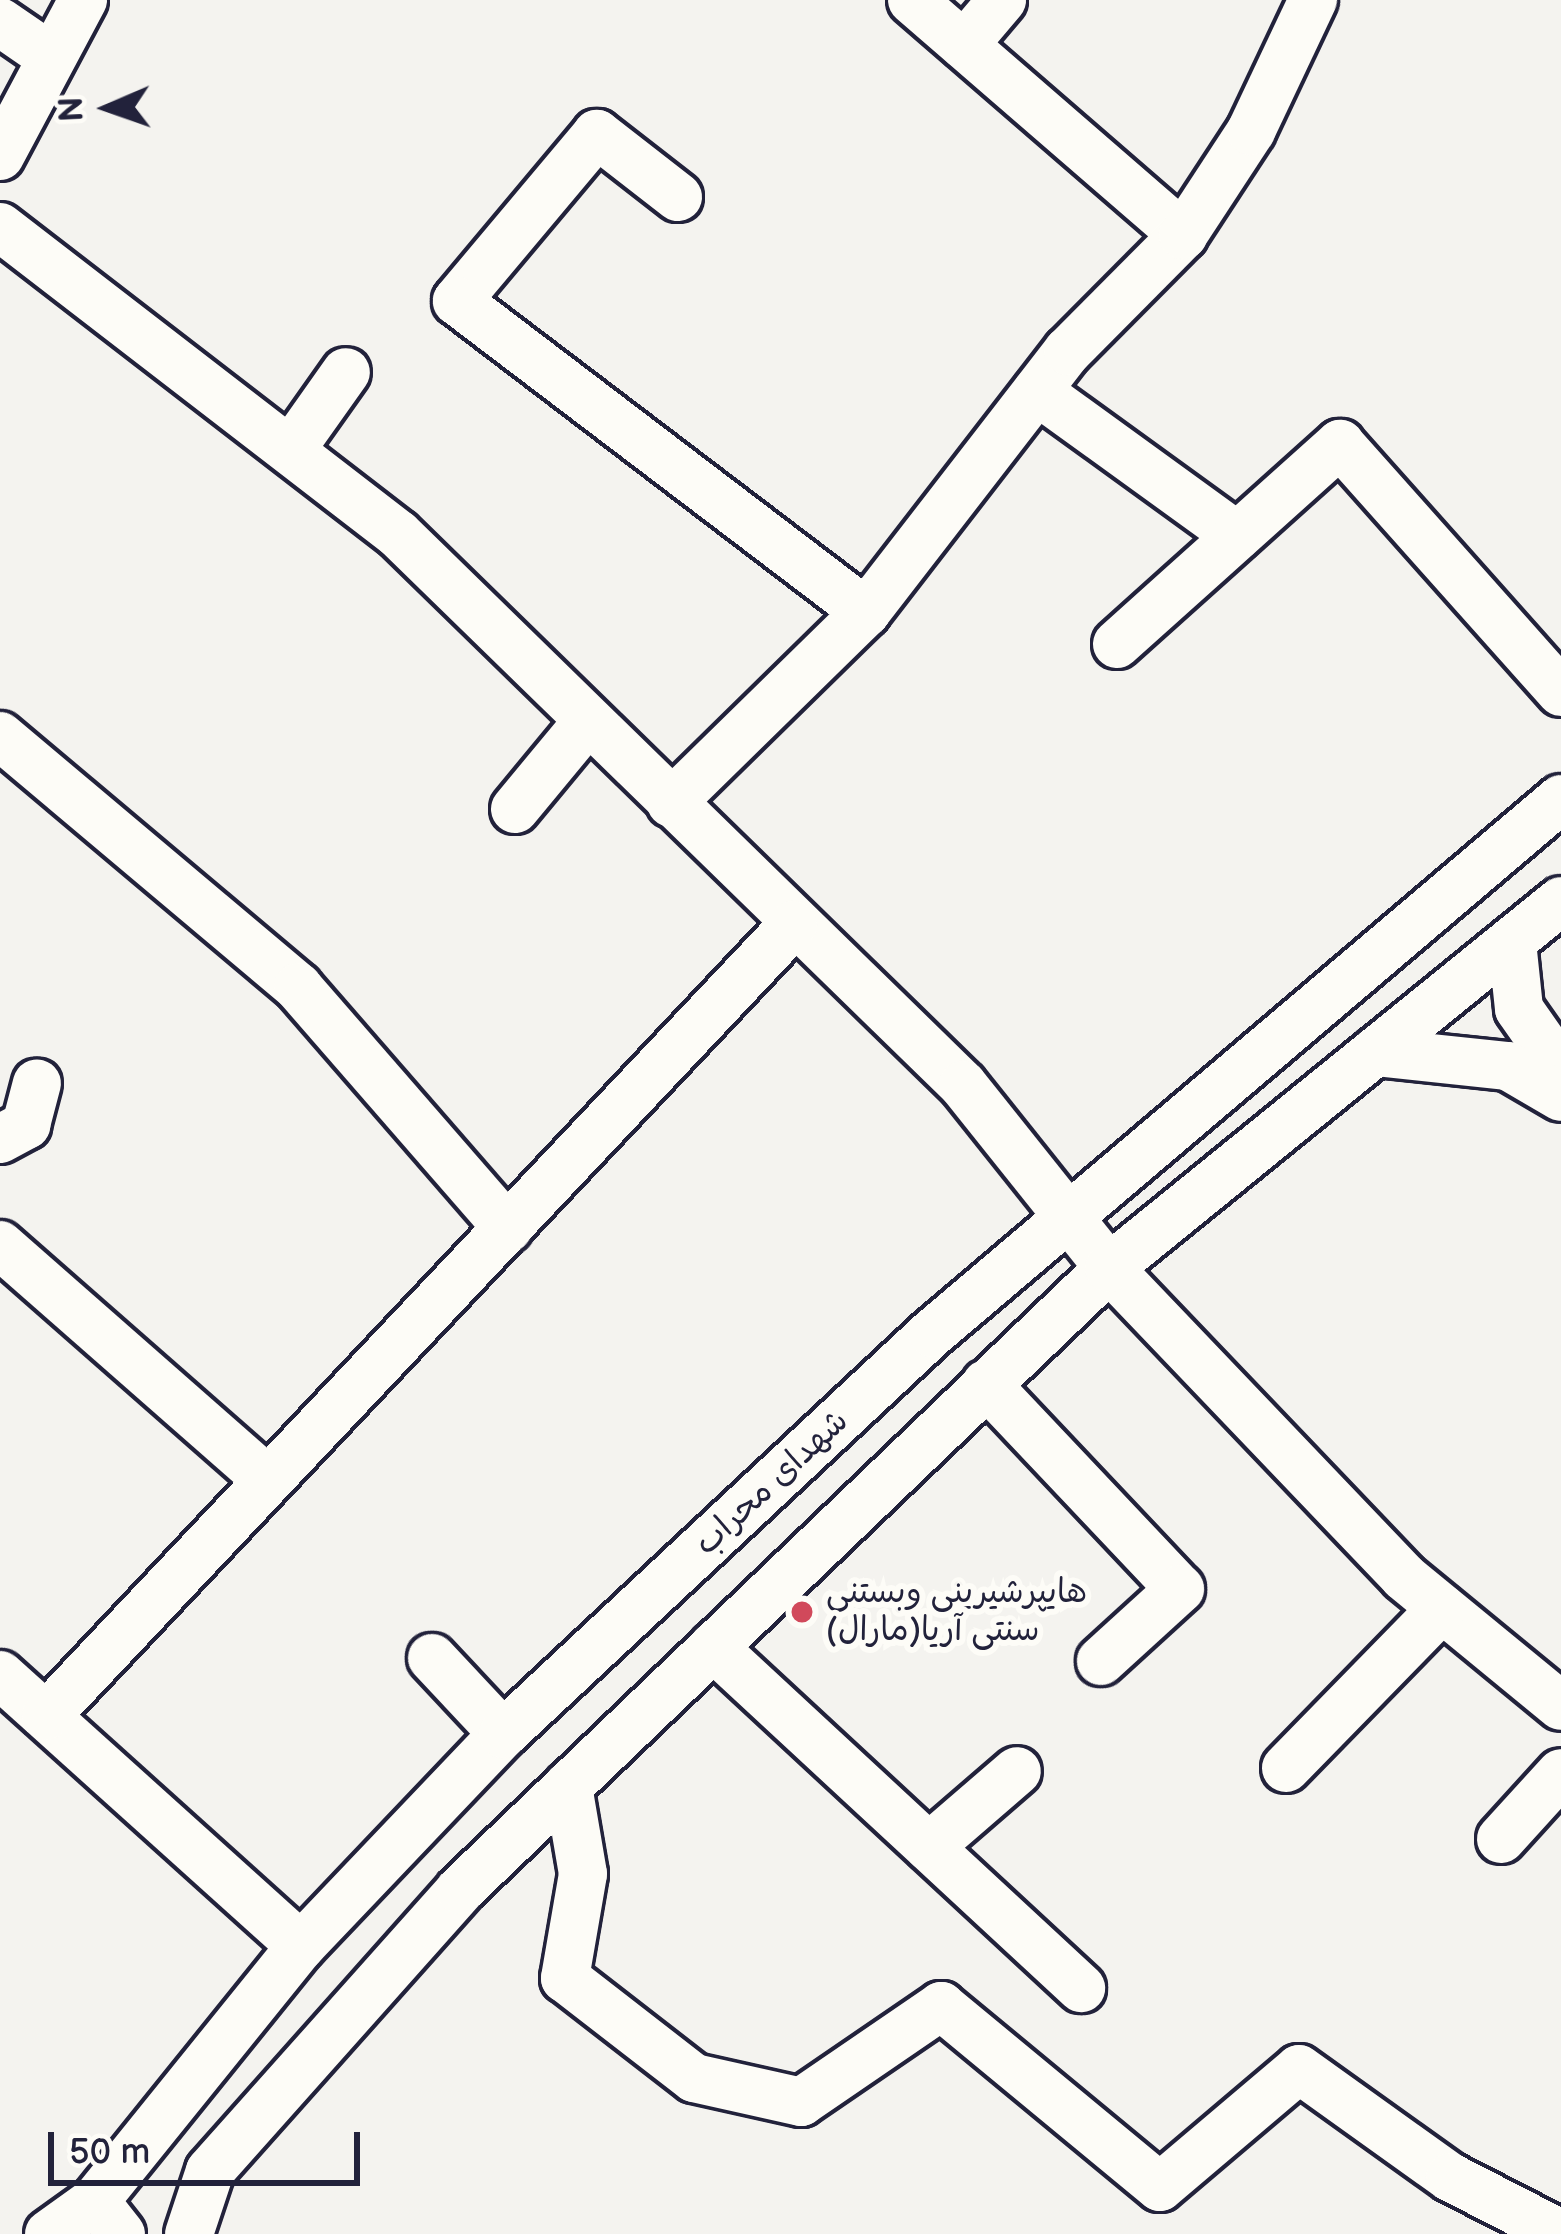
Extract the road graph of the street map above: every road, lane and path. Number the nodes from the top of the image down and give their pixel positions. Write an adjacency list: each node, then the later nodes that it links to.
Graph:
1 (83, 0): 7 (street)
2 (912, 0): 6 (street)
3 (1002, 0): 6 (street)
4 (1313, 0): 11 (street)
5 (0, 22): 7 (street)
6 (964, 45): 11 (street)
7 (51, 57): 8 (street)
8 (0, 156)
9 (678, 197): 16 (street)
10 (0, 226): 14 (street)
11 (1183, 236): 13 (street)
12 (346, 372): 14 (street)
13 (1037, 391): 15 (street); 16 (street)
14 (295, 444): 19 (street)
15 (1237, 536): 17 (street); 18 (street)
16 (866, 612): 22 (street)
17 (1117, 644)
18 (1561, 692)
19 (587, 722): 22 (street); 23 (street)
20 (1, 740): 33 (street)
21 (1561, 799): 32 (street, شهدای محراب)
22 (671, 803): 25 (street)
23 (515, 809)
24 (1561, 902): 26 (street)
25 (794, 925): 32 (street); 33 (street)
26 (1511, 942): 27 (street); 28 (street)
27 (1375, 1052): 30 (street); 35 (street)
28 (1561, 1069)
29 (37, 1083): 31 (street)
30 (1561, 1097)
31 (0, 1139)
32 (1066, 1216): 35 (street); 44 (street, شهدای محراب)
33 (508, 1229): 37 (street)
34 (0, 1245): 37 (street)
35 (1109, 1268): 36 (street); 38 (street)
36 (986, 1384): 39 (street); 41 (street)
37 (264, 1477): 42 (street)
38 (1442, 1608): 43 (street); 45 (street)
39 (712, 1647): 48 (street); 50 (street)
40 (432, 1658): 44 (street)
41 (1101, 1661)
42 (15, 1694): 51 (street)
43 (1561, 1706)
44 (503, 1734): 51 (street, شهدای محراب)
45 (1286, 1768)
46 (1017, 1771): 50 (street)
47 (1561, 1773): 49 (street)
48 (568, 1786): 55 (street); 56 (street)
49 (1501, 1839)
50 (929, 1847): 52 (street)
51 (302, 1946): 53 (street, شهدای محراب)
52 (1081, 1988)
53 (108, 2218): 54 (street, شهدای محراب)
54 (49, 2234)
55 (189, 2234)
56 (1561, 2234)

